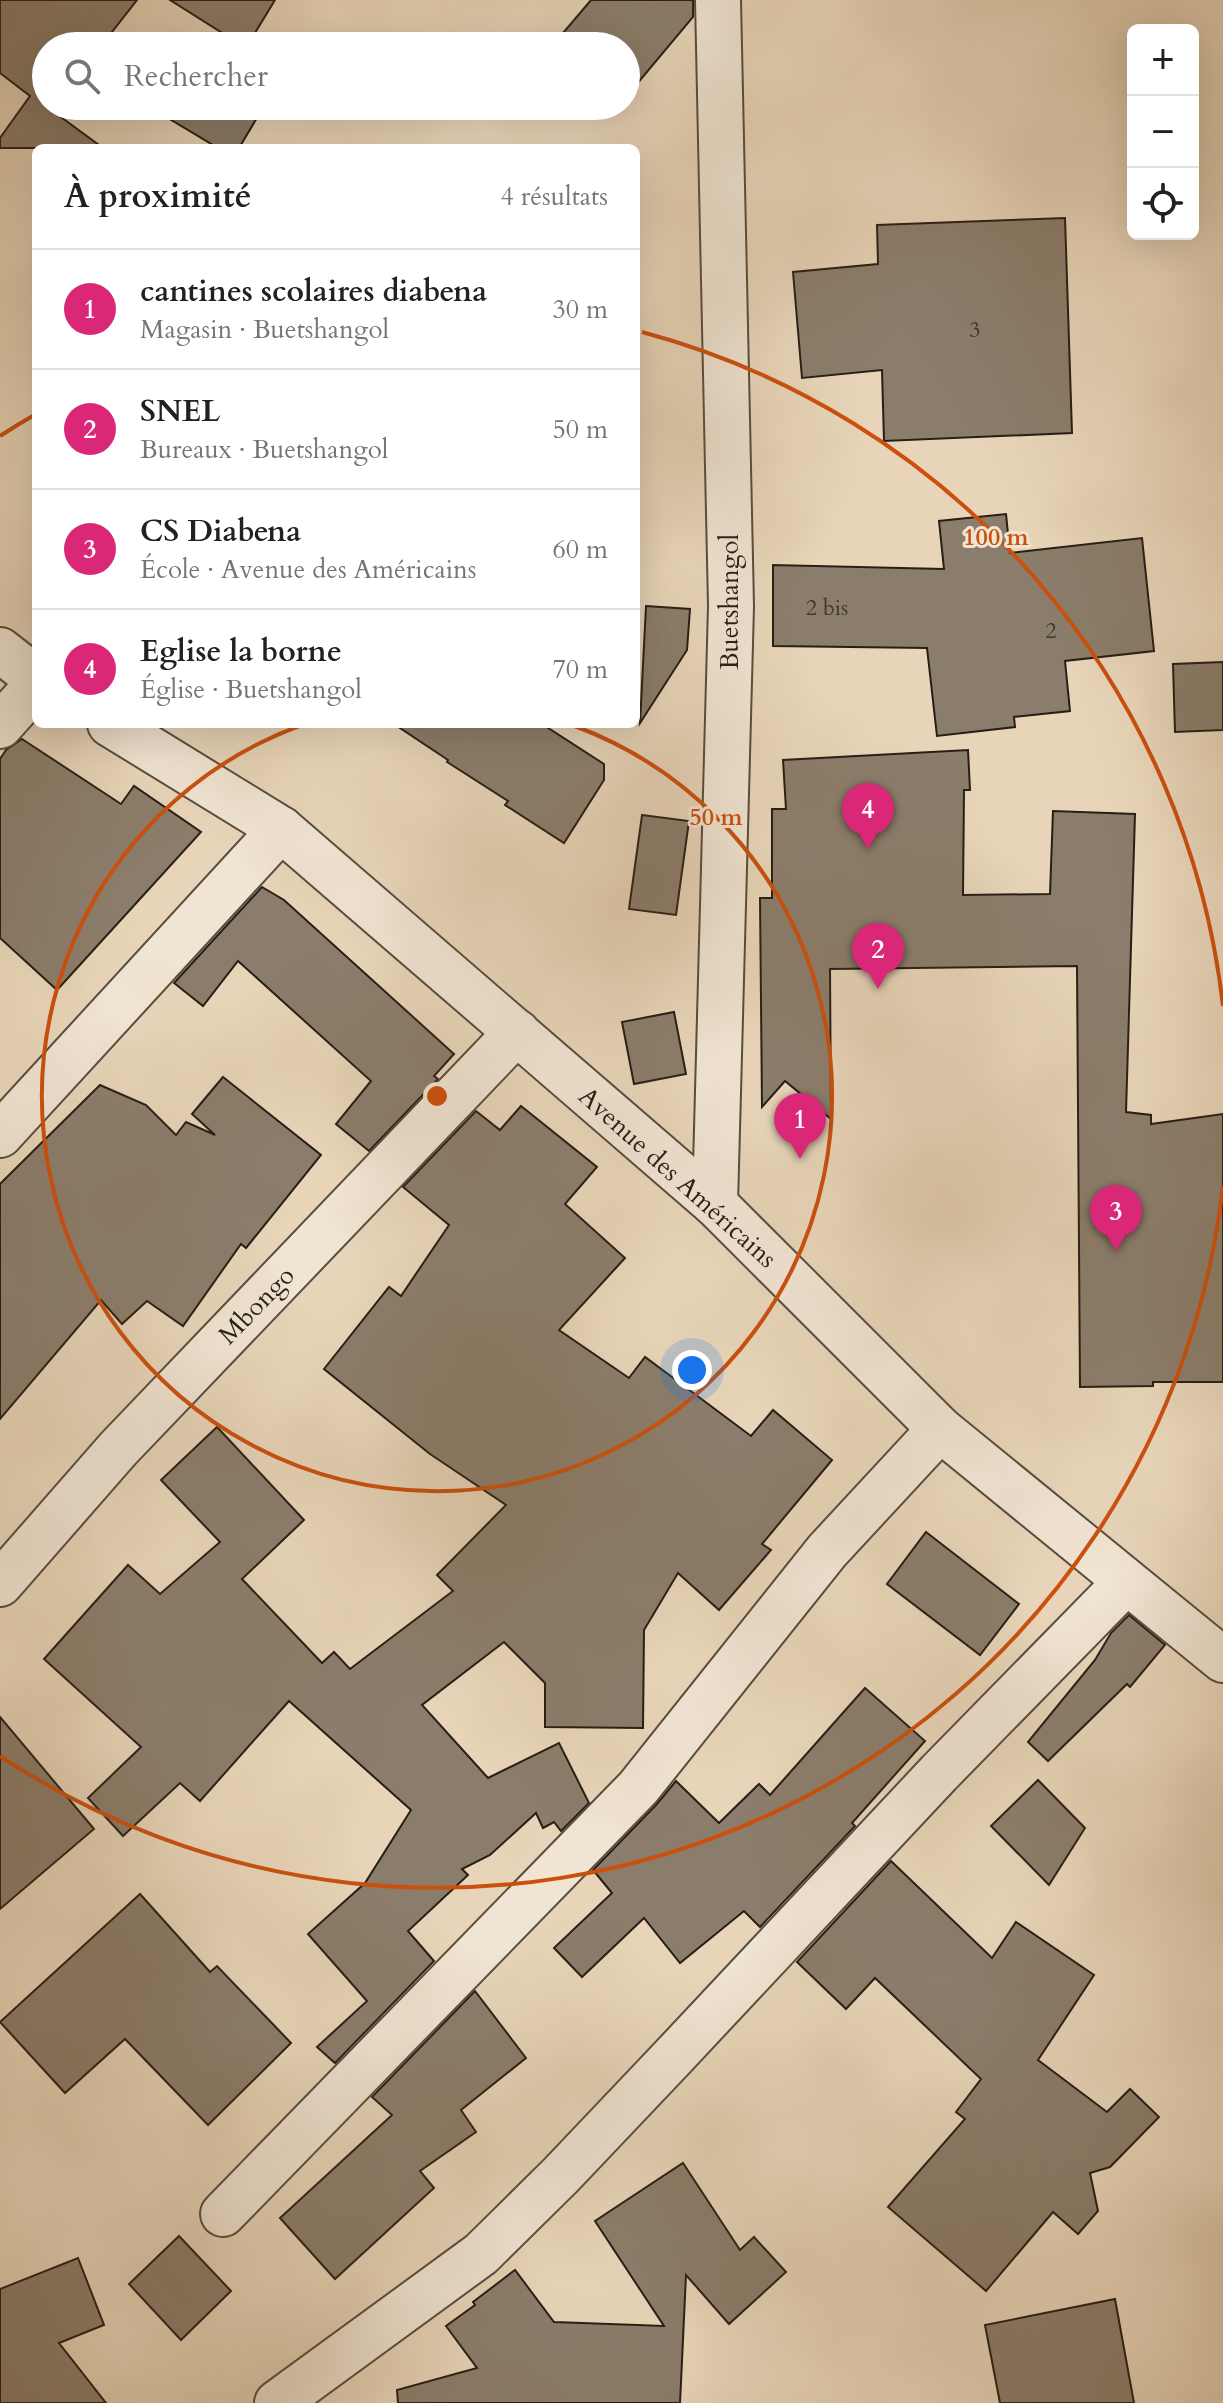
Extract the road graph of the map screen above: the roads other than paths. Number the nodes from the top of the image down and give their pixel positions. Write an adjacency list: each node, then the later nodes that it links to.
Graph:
1 (718, 0): 10 (street, Buetshangol)
2 (0, 650): 3 (street)
3 (32, 675)
4 (32, 690): 5 (street)
5 (0, 726)
6 (117, 728): 7 (street, Avenue des Américains)
7 (281, 829): 8 (street, Avenue des Américains); 9 (street)
8 (517, 1032): 10 (street, Avenue des Américains); 13 (street, Mbongo)
9 (0, 1135)
10 (715, 1204): 11 (street, Avenue des Américains)
11 (940, 1429): 12 (street, Avenue des Américains); 15 (street)
12 (1126, 1582): 14 (street, Avenue des Américains); 16 (street)
13 (0, 1584)
14 (1223, 1660)
15 (223, 2214)
16 (277, 2403)

